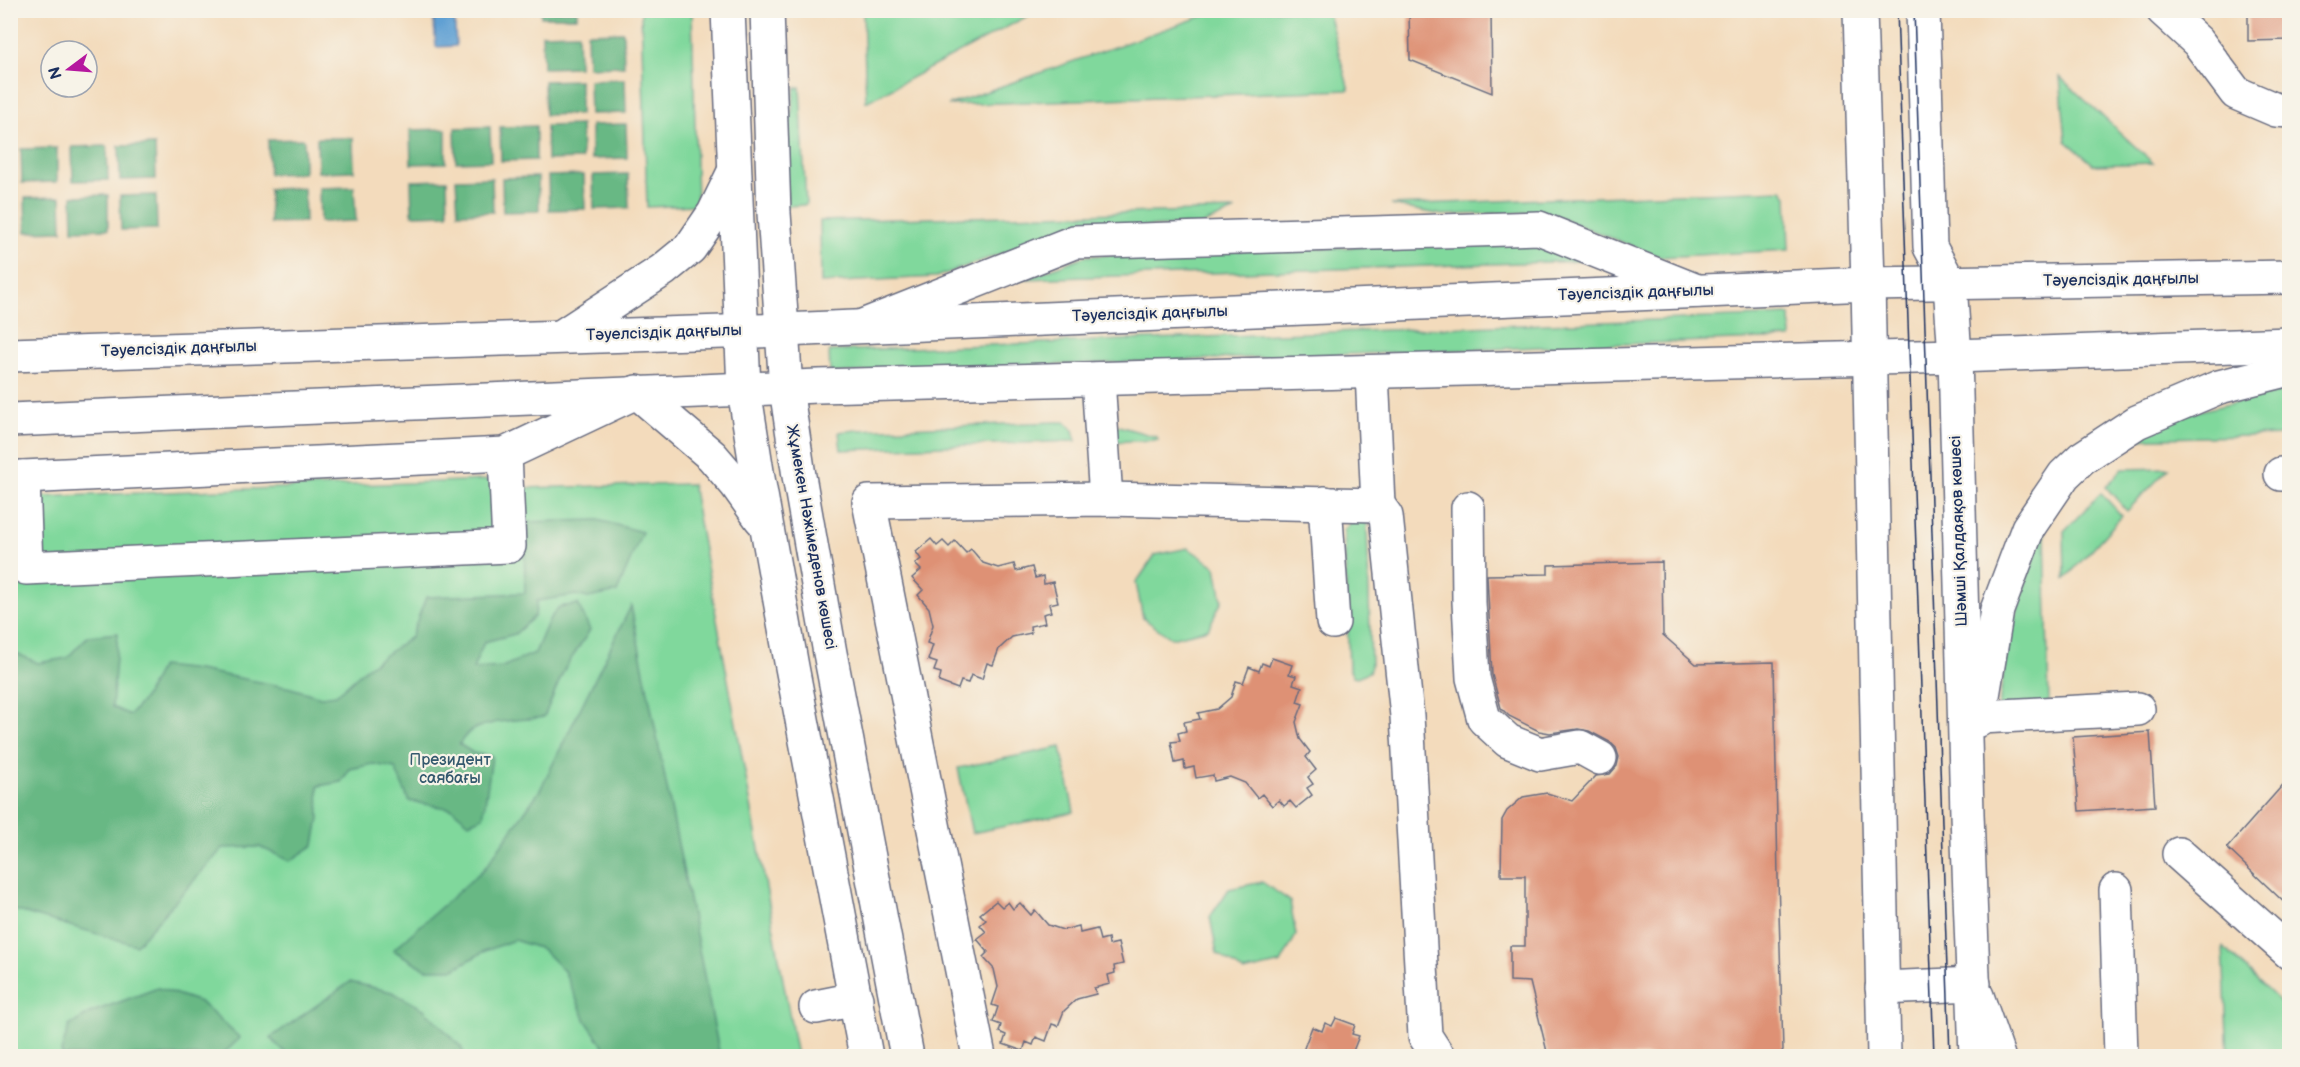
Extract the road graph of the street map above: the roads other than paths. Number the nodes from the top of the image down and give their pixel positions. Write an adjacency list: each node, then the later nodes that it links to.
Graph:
1 (728, 10): 7 (main road)
2 (766, 10): 14 (main road, Жұмекен Нәжімеденов көшесі)
3 (1860, 10): 9 (main road)
4 (1923, 10): 10 (main road, Шәмші Қалдаяқов көшесі)
5 (2163, 10): 6 (main road)
6 (2289, 111)
7 (734, 172): 13 (main road); 15 (main road)
8 (2289, 277): 10 (main road, Тәуелсіздік даңғылы)
9 (1868, 284): 10 (main road, Тәуелсіздік даңғылы); 11 (main road, Тәуелсіздік даңғылы); 19 (main road)
10 (1950, 284): 18 (main road, Шәмші Қалдаяқов көшесі)
11 (1696, 291): 12 (main road, Тәуелсіздік даңғылы); 12 (main road)
12 (861, 326): 14 (main road, Тәуелсіздік даңғылы)
13 (741, 330): 14 (main road, Тәуелсіздік даңғылы); 15 (main road, Тәуелсіздік даңғылы); 24 (main road)
14 (783, 330): 23 (main road, Жұмекен Нәжімеденов көшесі)
15 (562, 336): 17 (main road, Тәуелсіздік даңғылы)
16 (2289, 344): 18 (main road)
17 (10, 355)
18 (1955, 356): 19 (main road); 38 (main road, Шәмші Қалдаяқов көшесі)
19 (1871, 357): 21 (main road); 44 (main road)
20 (2289, 369): 36 (main road)
21 (1372, 372): 22 (main road); 31 (main road)
22 (1098, 379): 23 (main road); 29 (main road)
23 (786, 388): 24 (main road); 47 (main road, Жұмекен Нәжімеденов көшесі)
24 (744, 389): 25 (main road); 33 (main road)
25 (637, 392): 26 (main road); 27 (main road); 33 (main road)
26 (10, 420)
27 (505, 454): 28 (main road); 28 (main road)
28 (17, 478)
29 (1106, 499): 30 (main road); 49 (main road)
30 (1325, 503): 31 (main road); 34 (main road)
31 (1378, 504): 50 (main road)
32 (1468, 508): 37 (main road)
33 (766, 527): 41 (main road)
34 (1333, 622)
35 (2138, 709): 36 (main road)
36 (1980, 717): 38 (main road)
37 (1600, 758)
38 (1967, 814): 43 (main road, Шәмші Қалдаяқов көшесі)
39 (2179, 854): 42 (main road)
40 (2116, 890): 54 (main road)
41 (841, 922): 45 (main road); 47 (main road)
42 (2289, 953)
43 (1974, 984): 44 (main road); 52 (main road, Шәмші Қалдаяқов көшесі); 53 (main road)
44 (1882, 988): 51 (main road)
45 (856, 999): 46 (main road); 48 (main road)
46 (816, 1007)
47 (905, 1046)
48 (866, 1056)
49 (980, 1056)
50 (1438, 1056)
51 (1884, 1056)
52 (1976, 1056)
53 (1998, 1056)
54 (2121, 1056)

